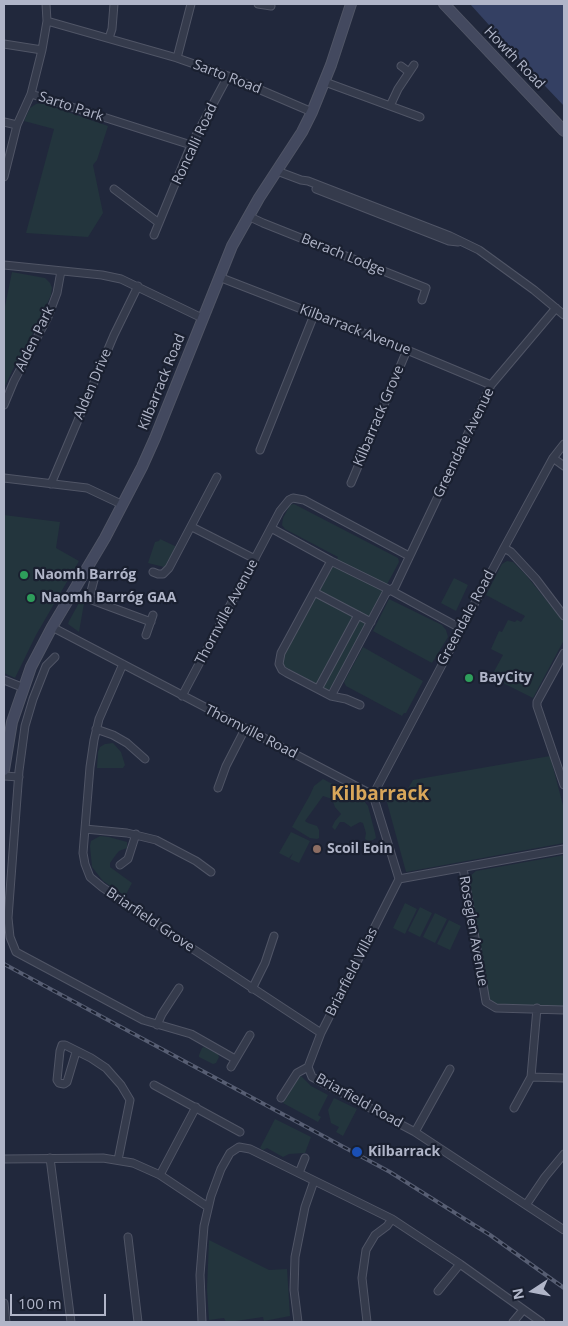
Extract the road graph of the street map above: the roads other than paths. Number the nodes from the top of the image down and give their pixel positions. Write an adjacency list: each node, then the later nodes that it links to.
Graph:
1 (46, 4): 8 (street, Sarto Park)
2 (114, 4): 9 (street)
3 (191, 4): 12 (street)
4 (258, 4): 7 (street)
5 (351, 4): 17 (main road, Kilbarrack Road)
6 (444, 4): 24 (main road, Howth Road)
7 (271, 6)
8 (47, 21): 9 (street); 11 (street, Sarto Park)
9 (109, 38): 12 (street, Sarto Road)
10 (4, 44): 11 (street)
11 (42, 50): 18 (street, Sarto Park)
12 (177, 58): 16 (street, Sarto Road)
13 (414, 65): 15 (street)
14 (400, 66): 15 (street)
15 (409, 72): 19 (street)
16 (228, 76): 20 (street, Sarto Road); 25 (street, Roncalli Road)
17 (325, 82): 19 (street); 20 (main road, Kilbarrack Road)
18 (31, 94): 23 (street, Sarto Park); 25 (street, Sarto Park)
19 (390, 106): 21 (street)
20 (312, 112): 26 (main road, Kilbarrack Road)
21 (420, 118)
22 (4, 122): 23 (street)
23 (17, 125): 27 (street, Sarto Park)
24 (564, 131)
25 (191, 145): 30 (street, Roncalli Road)
26 (277, 171): 29 (main road, Kilbarrack Road); 37 (street)
27 (4, 177)
28 (114, 189): 30 (street)
29 (248, 216): 34 (main road, Kilbarrack Road); 36 (street, Berach Lodge)
30 (159, 224): 31 (street, Roncalli Road)
31 (154, 235)
32 (4, 265): 33 (street)
33 (61, 271): 35 (street); 43 (street, Alden Park)
34 (219, 277): 38 (street, Kilbarrack Avenue); 40 (main road, Kilbarrack Road)
35 (138, 286): 40 (street); 51 (street, Alden Drive)
36 (422, 300)
37 (556, 308): 39 (street); 42 (street, Greendale Avenue)
38 (314, 314): 41 (street, Kilbarrack Avenue); 45 (street)
39 (564, 315)
40 (202, 318): 52 (main road, Kilbarrack Road)
41 (408, 350): 42 (street, Kilbarrack Avenue); 50 (street, Kilbarrack Grove)
42 (491, 385): 56 (street, Greendale Avenue)
43 (4, 405)
44 (564, 444): 46 (street, Greendale Road)
45 (260, 450)
46 (553, 458): 47 (street); 55 (street, Greendale Road)
47 (564, 466)
48 (218, 477): 53 (street)
49 (4, 478): 51 (street)
50 (352, 483)
51 (51, 484): 52 (street)
52 (121, 504): 59 (main road, Kilbarrack Road)
53 (192, 527): 57 (street); 60 (street)
54 (271, 528): 56 (street, Thornville Avenue); 57 (street, Thornville Avenue); 58 (street)
55 (504, 548): 64 (street); 67 (street, Greendale Road)
56 (409, 556): 61 (street, Greendale Avenue)
57 (255, 559): 75 (street, Thornville Avenue)
58 (331, 561): 61 (street); 62 (street)
59 (86, 571): 66 (main road, Kilbarrack Road); 68 (street)
60 (153, 572)
61 (390, 590): 65 (street, Greendale Avenue); 67 (street)
62 (314, 592): 63 (street); 74 (street)
63 (358, 615): 65 (street); 74 (street)
64 (564, 616)
65 (371, 622): 76 (street, Greendale Avenue)
66 (52, 627): 71 (street, Thornville Road); 73 (main road, Kilbarrack Road)
67 (460, 628): 86 (street, Greendale Road)
68 (146, 635)
69 (564, 652): 84 (street)
70 (55, 657): 83 (street)
71 (123, 664): 75 (street, Thornville Road); 78 (street, Briarfield Grove)
72 (4, 680): 73 (street)
73 (24, 688): 81 (main road, Kilbarrack Road)
74 (318, 689): 76 (street)
75 (182, 696): 79 (street, Thornville Road)
76 (331, 696): 77 (street)
77 (360, 706)
78 (96, 729): 80 (street); 87 (street, Briarfield Grove)
79 (245, 729): 85 (street); 86 (street, Thornville Road)
80 (145, 759)
81 (4, 770)
82 (4, 776): 83 (street)
83 (19, 777): 99 (street)
84 (564, 785)
85 (218, 788)
86 (373, 795): 93 (street)
87 (85, 828): 88 (street); 96 (street, Briarfield Grove)
88 (136, 834): 90 (street); 92 (street)
89 (564, 850): 91 (street)
90 (120, 865)
91 (463, 868): 93 (street); 97 (street, Roseglen Avenue)
92 (211, 872)
93 (399, 879): 100 (street, Briarfield Villas)
94 (274, 936): 96 (street)
95 (179, 988): 99 (street)
96 (252, 989): 100 (street, Briarfield Grove)
97 (537, 1008): 98 (street, Roseglen Avenue); 107 (street)
98 (564, 1010)
99 (157, 1025): 103 (street)
100 (321, 1033): 105 (street, Briarfield Villas)
101 (250, 1035): 103 (street)
102 (76, 1052): 102 (street); 119 (street)
103 (235, 1059): 104 (street)
104 (231, 1067)
105 (308, 1067): 110 (street); 113 (street, Briarfield Road)
106 (450, 1069): 113 (street, Briarfield Road)
107 (531, 1077): 108 (street); 112 (street)
108 (564, 1078)
109 (156, 1097): 111 (street)
110 (281, 1098)
111 (196, 1107): 114 (street); 121 (street)
112 (514, 1108)
113 (415, 1132): 123 (street, Briarfield Road)
114 (231, 1138)
115 (564, 1154): 123 (street)
116 (50, 1158): 118 (street); 119 (street); 133 (street)
117 (305, 1158): 120 (street)
118 (4, 1160)
119 (118, 1160): 121 (street)
120 (298, 1173): 122 (street); 124 (street)
121 (160, 1175): 124 (street)
122 (314, 1181): 125 (street); 136 (street)
123 (526, 1205): 126 (street, Briarfield Road)
124 (208, 1207): 135 (street)
125 (392, 1219): 128 (street); 137 (street)
126 (564, 1230)
127 (128, 1237): 134 (street)
128 (460, 1264): 129 (street); 131 (street)
129 (438, 1291)
130 (4, 1303): 132 (street)
131 (523, 1310): 138 (street); 139 (street)
132 (6, 1322)
133 (71, 1322)
134 (138, 1322)
135 (202, 1322)
136 (298, 1322)
137 (367, 1322)
138 (513, 1322)
139 (541, 1322)

